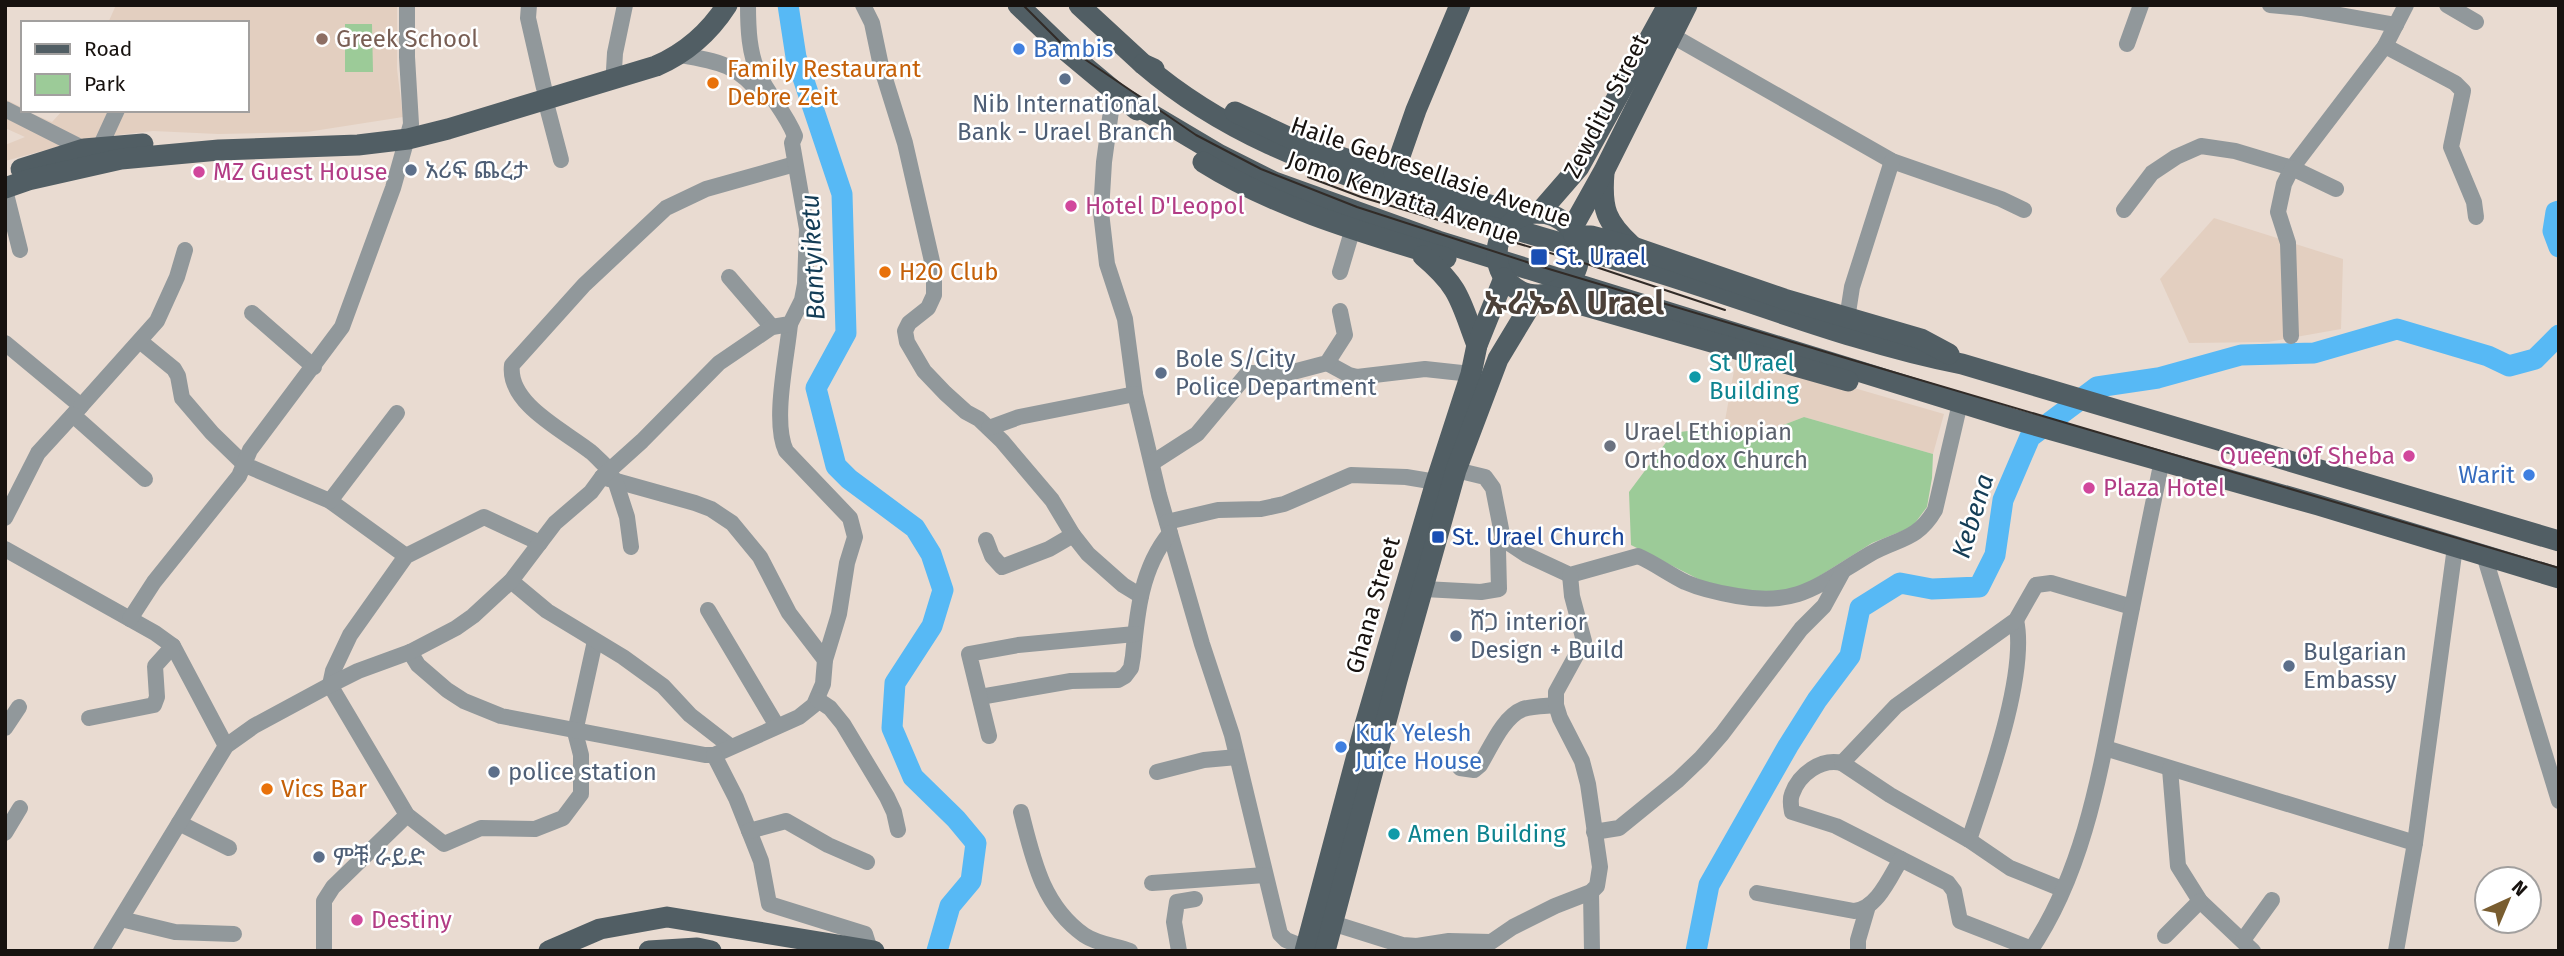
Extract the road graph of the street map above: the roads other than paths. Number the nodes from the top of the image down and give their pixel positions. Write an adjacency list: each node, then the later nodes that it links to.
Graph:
1 (407, 5): 29 (street)
2 (529, 5): 25 (street)
3 (625, 5): 24 (street)
4 (714, 5): 24 (main road)
5 (727, 5): 22 (main road)
6 (748, 5): 30 (street)
7 (863, 5): 72 (street)
8 (1018, 5): 26 (main road, Jomo Kenyatta Avenue)
9 (1079, 5): 23 (main road, Haile Gebresellasie Avenue)
10 (1460, 5): 37 (main road)
11 (1668, 5): 19 (main road, Zewditu Street)
12 (1687, 5): 19 (main road, Zewditu Street)
13 (2141, 5): 20 (street)
14 (2270, 5): 18 (street)
15 (2406, 5): 18 (street)
16 (2448, 5): 17 (street)
17 (2476, 22)
18 (2396, 25): 21 (street)
19 (1664, 31): 33 (street); 36 (main road, Zewditu Street); 43 (main road, Zewditu Street)
20 (2127, 44)
21 (2385, 46): 35 (street); 44 (street)
22 (680, 55): 25 (main road); 30 (street)
23 (1143, 64): 37 (main road); 65 (main road, Haile Gebresellasie Avenue)
24 (614, 70): 25 (main road)
25 (545, 93): 29 (main road); 32 (street)
26 (1121, 95): 45 (main road); 68 (street); 69 (main road, Jomo Kenyatta Avenue)
27 (5, 109): 31 (street)
28 (116, 112): 31 (street)
29 (410, 132): 31 (main road); 66 (street)
30 (792, 143): 34 (street)
31 (95, 152): 38 (main road); 39 (main road)
32 (561, 160)
33 (1892, 161): 41 (street); 57 (street)
34 (795, 164): 58 (street); 77 (street)
35 (2292, 168): 40 (street); 42 (street); 60 (street)
36 (1604, 171): 46 (main road, Zewditu Street); 47 (main road)
37 (1394, 173): 43 (main road)
38 (5, 175)
39 (5, 189): 49 (street)
40 (2336, 189)
41 (2024, 210)
42 (2124, 210)
43 (1533, 214): 46 (main road); 52 (main road)
44 (2476, 217)
45 (1353, 228): 48 (main road); 51 (street)
46 (1574, 237): 47 (main road, Haile Gebresellasie Avenue); 54 (main road)
47 (1633, 247): 57 (main road, Haile Gebresellasie Avenue)
48 (1415, 249): 52 (main road); 63 (main road)
49 (20, 250)
50 (185, 250): 61 (street)
51 (1340, 272)
52 (1501, 272): 54 (main road); 63 (main road, Ghana Street)
53 (729, 277): 59 (street)
54 (1547, 293): 69 (main road); 76 (main road, Ghana Street)
55 (1340, 311): 64 (street)
56 (251, 313): 66 (street)
57 (1847, 319): 65 (main road, Haile Gebresellasie Avenue)
58 (790, 324): 59 (street); 107 (street)
59 (772, 327): 77 (street)
60 (2291, 336)
61 (141, 342): 70 (street); 75 (street)
62 (5, 343): 70 (street)
63 (1477, 345): 67 (main road, Ghana Street)
64 (1327, 363): 67 (street); 74 (street)
65 (1962, 364): 86 (main road, Haile Gebresellasie Avenue)
66 (314, 367): 75 (street)
67 (1471, 374): 79 (main road, Ghana Street)
68 (1135, 394): 72 (street); 74 (street)
69 (1957, 402): 73 (main road, Jomo Kenyatta Avenue); 93 (street)
70 (77, 411): 78 (street); 81 (street)
71 (397, 413): 80 (street)
72 (989, 428): 83 (street)
73 (2162, 460): 89 (main road); 99 (street)
74 (1152, 463): 82 (street)
75 (245, 465): 80 (street); 101 (street)
76 (1456, 470): 84 (street); 97 (main road, Ghana Street)
77 (609, 476): 87 (street); 88 (street); 107 (street)
78 (145, 479)
79 (1436, 482): 82 (street); 157 (main road, Ghana Street)
80 (330, 501): 92 (street)
81 (5, 518)
82 (1168, 528): 98 (street); 122 (street)
83 (1073, 535): 85 (street); 98 (street)
84 (1503, 539): 94 (street); 97 (street)
85 (986, 540)
86 (2559, 541)
87 (540, 542): 92 (street); 96 (street)
88 (631, 547)
89 (2455, 547): 91 (main road); 137 (street)
90 (5, 549): 101 (street)
91 (2484, 555): 95 (main road); 127 (street)
92 (406, 556): 108 (street)
93 (1842, 573): 94 (street); 134 (street)
94 (1570, 575): 111 (street)
95 (2559, 578)
96 (511, 581): 104 (street); 106 (street)
97 (1424, 589): 151 (main road, Ghana Street)
98 (1140, 596): 103 (street)
99 (2132, 607): 102 (street); 120 (street)
100 (708, 610): 114 (street)
101 (130, 619): 105 (street)
102 (2016, 620): 123 (street); 136 (street)
103 (1135, 634): 109 (street); 109 (street)
104 (595, 641): 116 (street); 119 (street)
105 (173, 646): 113 (street); 118 (street)
106 (410, 652): 108 (street); 116 (street)
107 (825, 660): 110 (street)
108 (330, 685): 118 (street); 130 (street)
109 (979, 697): 117 (street)
110 (818, 699): 114 (street); 132 (street)
111 (1556, 705): 124 (street); 134 (street)
112 (19, 707): 115 (street)
113 (89, 718)
114 (776, 726): 119 (street)
115 (5, 728)
116 (575, 732): 121 (street); 130 (street)
117 (989, 736)
118 (226, 746): 131 (street)
119 (730, 746): 121 (street)
120 (2105, 748): 125 (street); 143 (street)
121 (715, 755): 133 (street)
122 (1237, 757): 126 (street); 141 (street)
123 (1842, 763): 136 (street); 139 (street)
124 (1460, 768)
125 (2170, 769): 137 (street); 148 (street)
126 (1157, 772)
127 (2559, 801)
128 (20, 808): 135 (street)
129 (1021, 813): 164 (street)
130 (407, 815): 160 (street)
131 (180, 823): 138 (street); 150 (street)
132 (898, 830)
133 (749, 831): 140 (street); 156 (street)
134 (1594, 832): 144 (street)
135 (5, 833)
136 (1969, 840): 143 (street)
137 (2415, 843): 168 (street)
138 (229, 848)
139 (1901, 859): 149 (street); 158 (street)
140 (867, 862)
141 (1265, 875): 142 (street); 157 (street)
142 (1152, 883)
143 (2062, 889): 158 (street)
144 (1591, 892): 155 (street); 166 (street)
145 (1757, 893): 149 (street)
146 (1195, 899): 165 (street)
147 (2272, 900): 154 (street)
148 (2200, 901): 153 (street); 154 (street)
149 (1868, 906): 167 (street)
150 (121, 919): 152 (street); 159 (street)
151 (1332, 923): 155 (street); 157 (main road, Ghana Street)
152 (234, 934)
153 (2165, 936)
154 (2248, 946)
155 (1492, 947)
156 (872, 950): 161 (main road)
157 (1312, 950)
158 (2031, 950)
159 (101, 951)
160 (324, 951)
161 (549, 951)
162 (649, 951): 163 (main road)
163 (711, 951)
164 (1130, 951)
165 (1179, 951)
166 (1592, 951)
167 (1858, 951)
168 (2396, 951)

